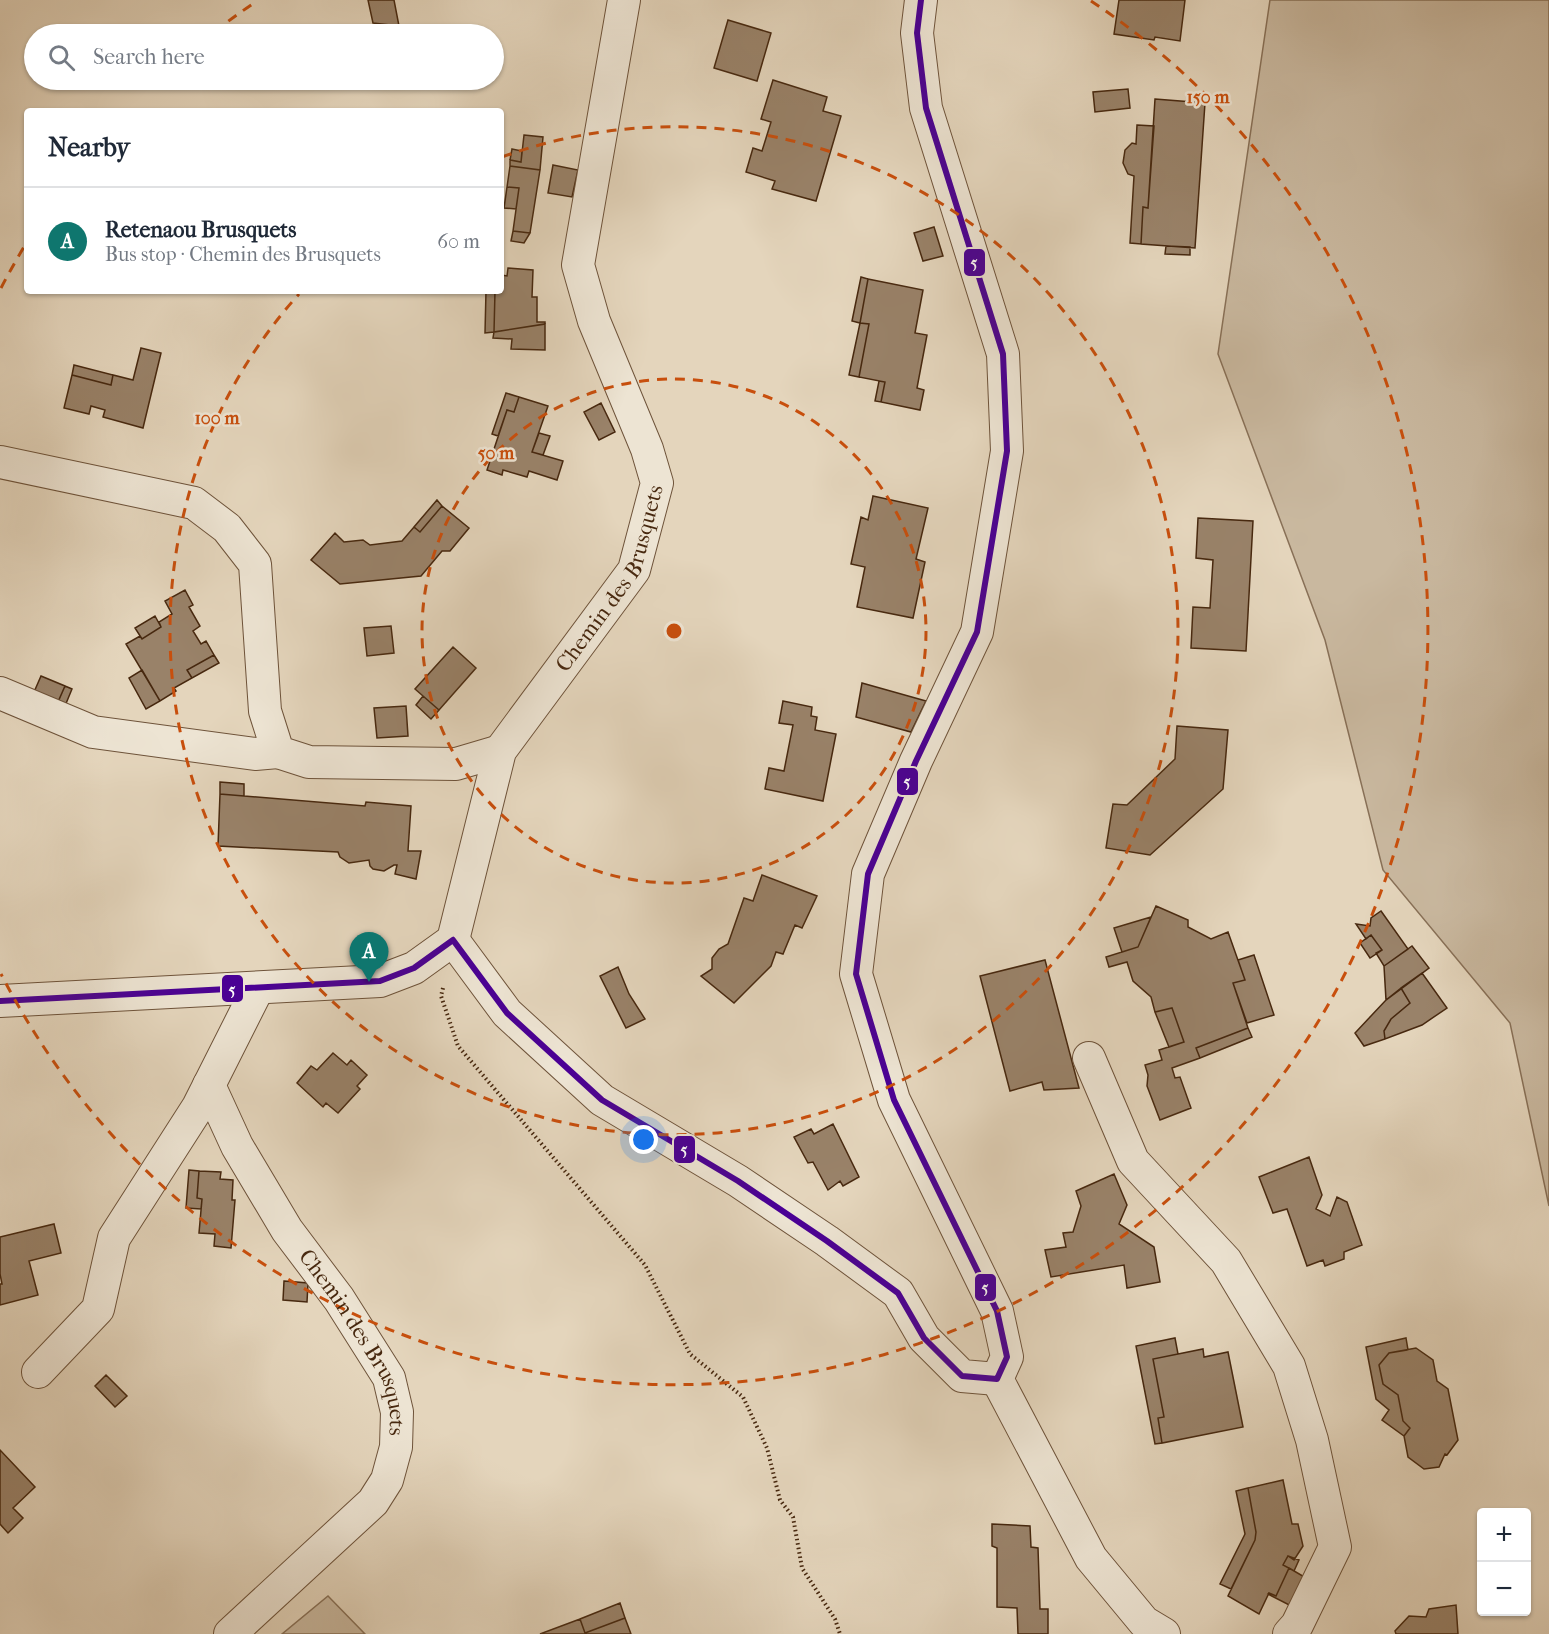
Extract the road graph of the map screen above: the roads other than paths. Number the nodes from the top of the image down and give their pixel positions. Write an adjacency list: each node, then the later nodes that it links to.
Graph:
1 (624, 0): 5 (street, Chemin des Brusquets)
2 (921, 0): 13 (street)
3 (0, 462): 6 (street)
4 (0, 693): 6 (street)
5 (500, 751): 6 (street); 7 (street, Chemin des Brusquets)
6 (278, 752)
7 (453, 940): 8 (street); 13 (street)
8 (258, 988): 9 (street); 11 (street)
9 (0, 1001)
10 (1089, 1058): 16 (street)
11 (209, 1085): 12 (street); 14 (street, Chemin des Brusquets)
12 (38, 1372)
13 (997, 1379): 15 (street)
14 (230, 1634)
15 (1164, 1634)
16 (1289, 1634)

